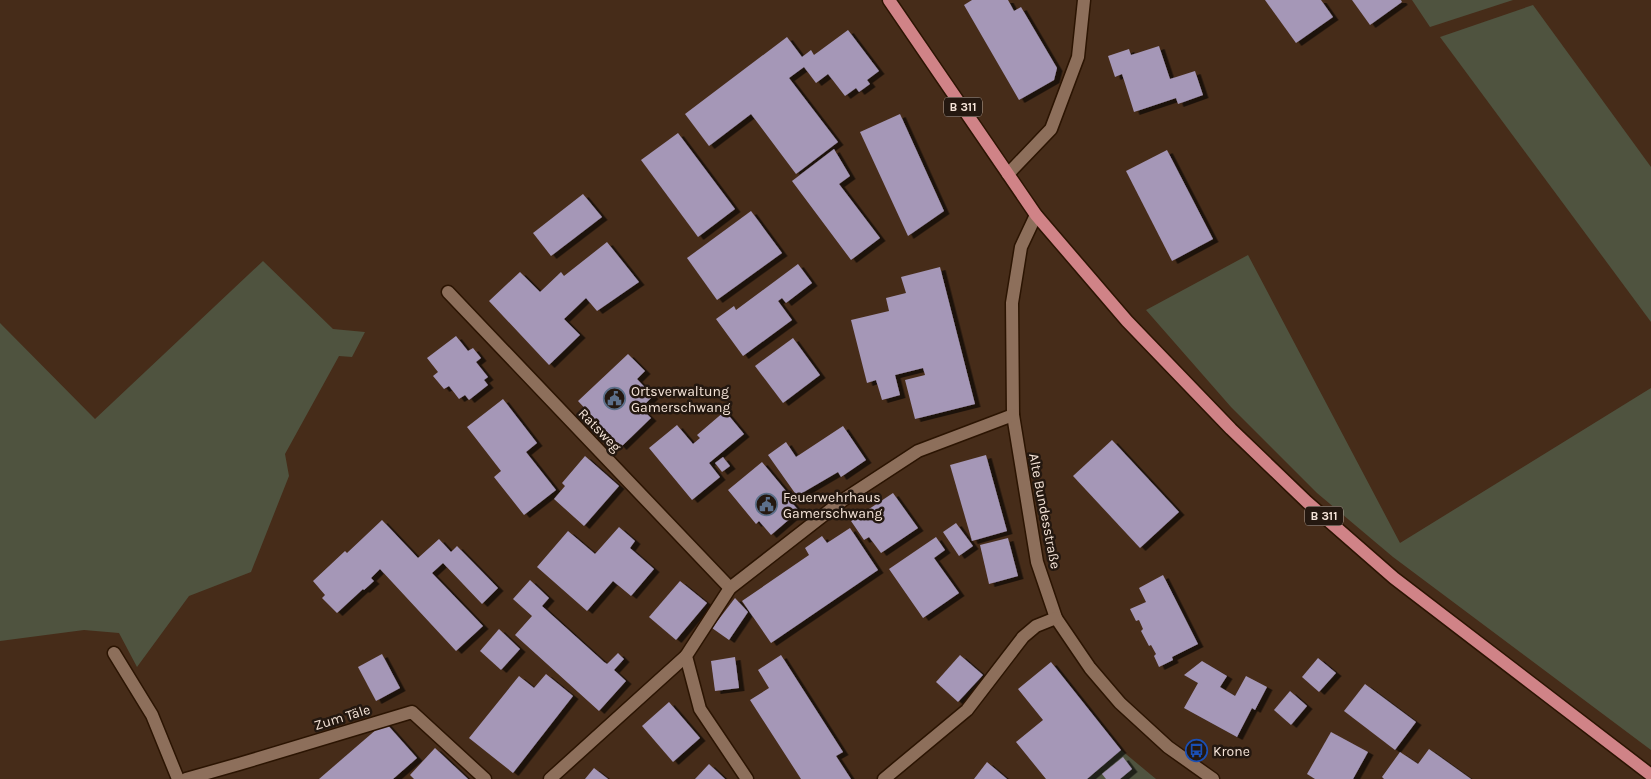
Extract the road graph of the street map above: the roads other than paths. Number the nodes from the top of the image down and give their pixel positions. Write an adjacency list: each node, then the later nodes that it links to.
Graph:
1 (889, 0): 3 (main road, B 311)
2 (1084, 0): 3 (street)
3 (1008, 174): 4 (main road, B 311)
4 (1036, 215): 6 (street, Alte Bundesstraße); 11 (main road, B 311)
5 (448, 292): 7 (street, Ratsweg)
6 (1013, 415): 7 (street); 8 (street, Alte Bundesstraße)
7 (730, 588): 10 (street)
8 (1056, 618): 17 (street); 18 (street, Alte Bundesstraße)
9 (114, 653): 12 (street)
10 (686, 656): 15 (street); 16 (street)
11 (1651, 775)
12 (178, 779)
13 (186, 779): 14 (street, Zum Täle)
14 (485, 779)
15 (550, 779)
16 (746, 779)
17 (884, 779)
18 (1213, 779)

